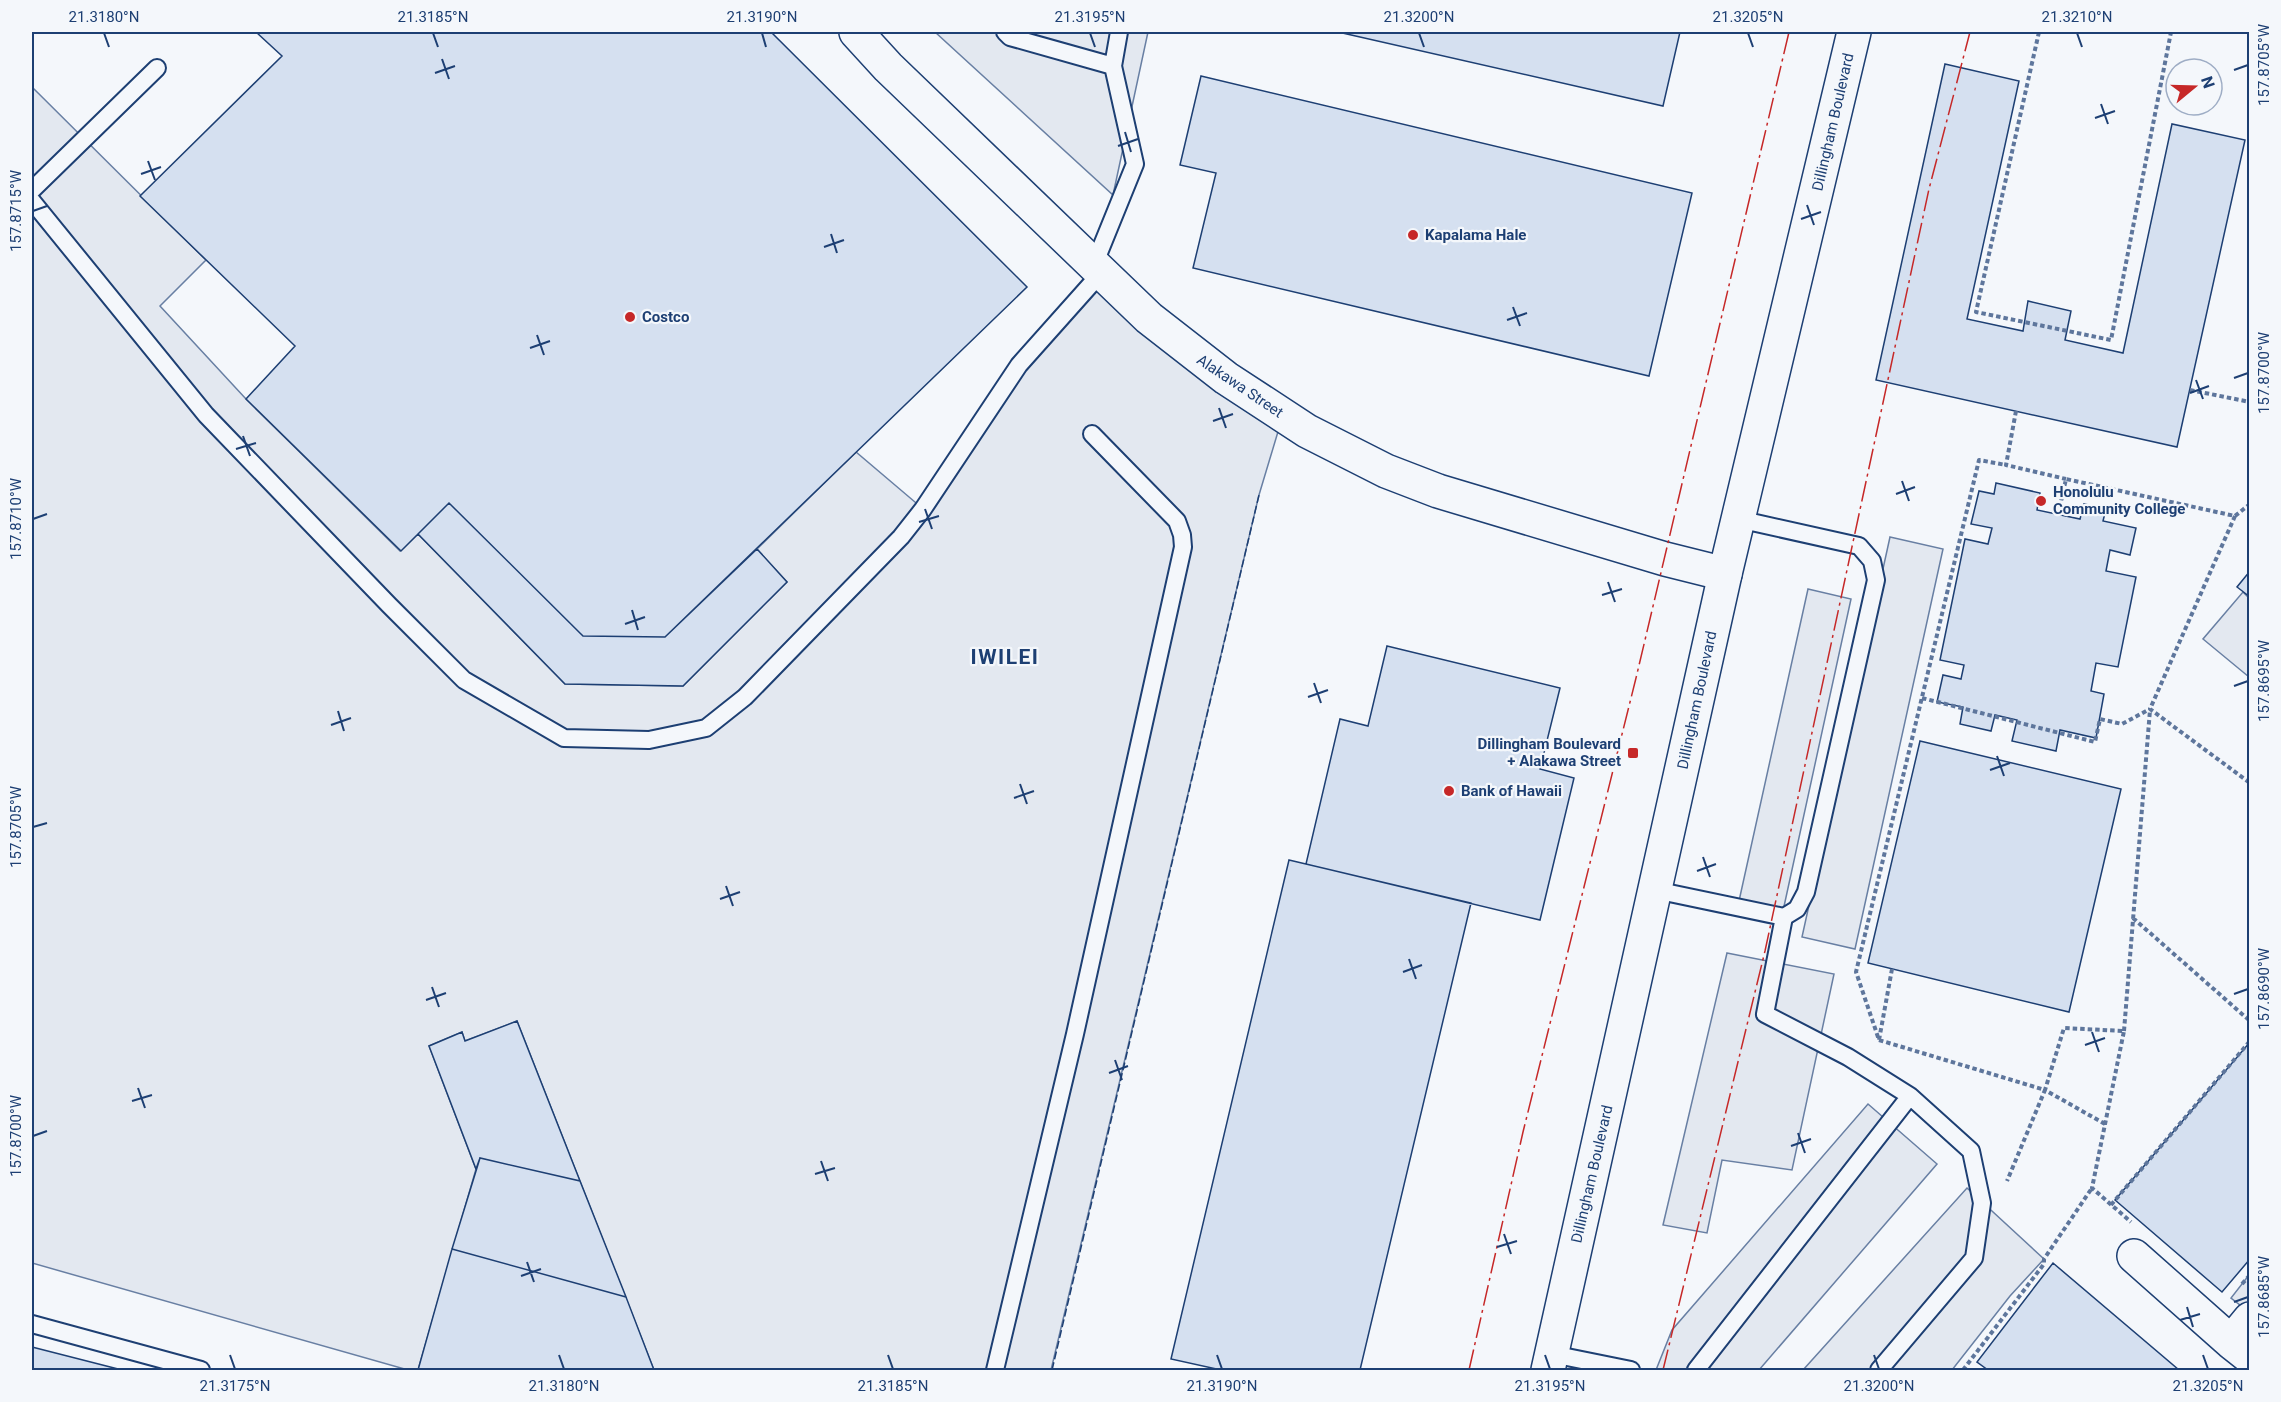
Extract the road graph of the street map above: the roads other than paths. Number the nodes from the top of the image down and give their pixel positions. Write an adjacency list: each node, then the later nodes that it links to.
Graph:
1 (856, 32): 9 (main road, Alakawa Street)
2 (1005, 32): 5 (lane)
3 (1119, 32): 5 (lane)
4 (1854, 32): 11 (main road, Dillingham Boulevard)
5 (1113, 66): 9 (lane)
6 (157, 68): 7 (lane)
7 (32, 190)
8 (32, 201): 9 (lane)
9 (1098, 269): 12 (main road, Alakawa Street)
10 (1092, 434): 21 (lane)
11 (1738, 519): 12 (main road, Dillingham Boulevard); 14 (lane)
12 (1725, 574): 13 (main road, Dillingham Boulevard)
13 (1655, 890): 14 (lane); 19 (main road, Dillingham Boulevard)
14 (1784, 917): 15 (lane)
15 (1910, 1096): 23 (lane); 24 (lane)
16 (2136, 1242): 18 (main road)
17 (32, 1324): 20 (lane)
18 (2242, 1327)
19 (1550, 1362): 22 (lane)
20 (201, 1371)
21 (995, 1371)
22 (1631, 1371)
23 (1696, 1371)
24 (1879, 1371)

